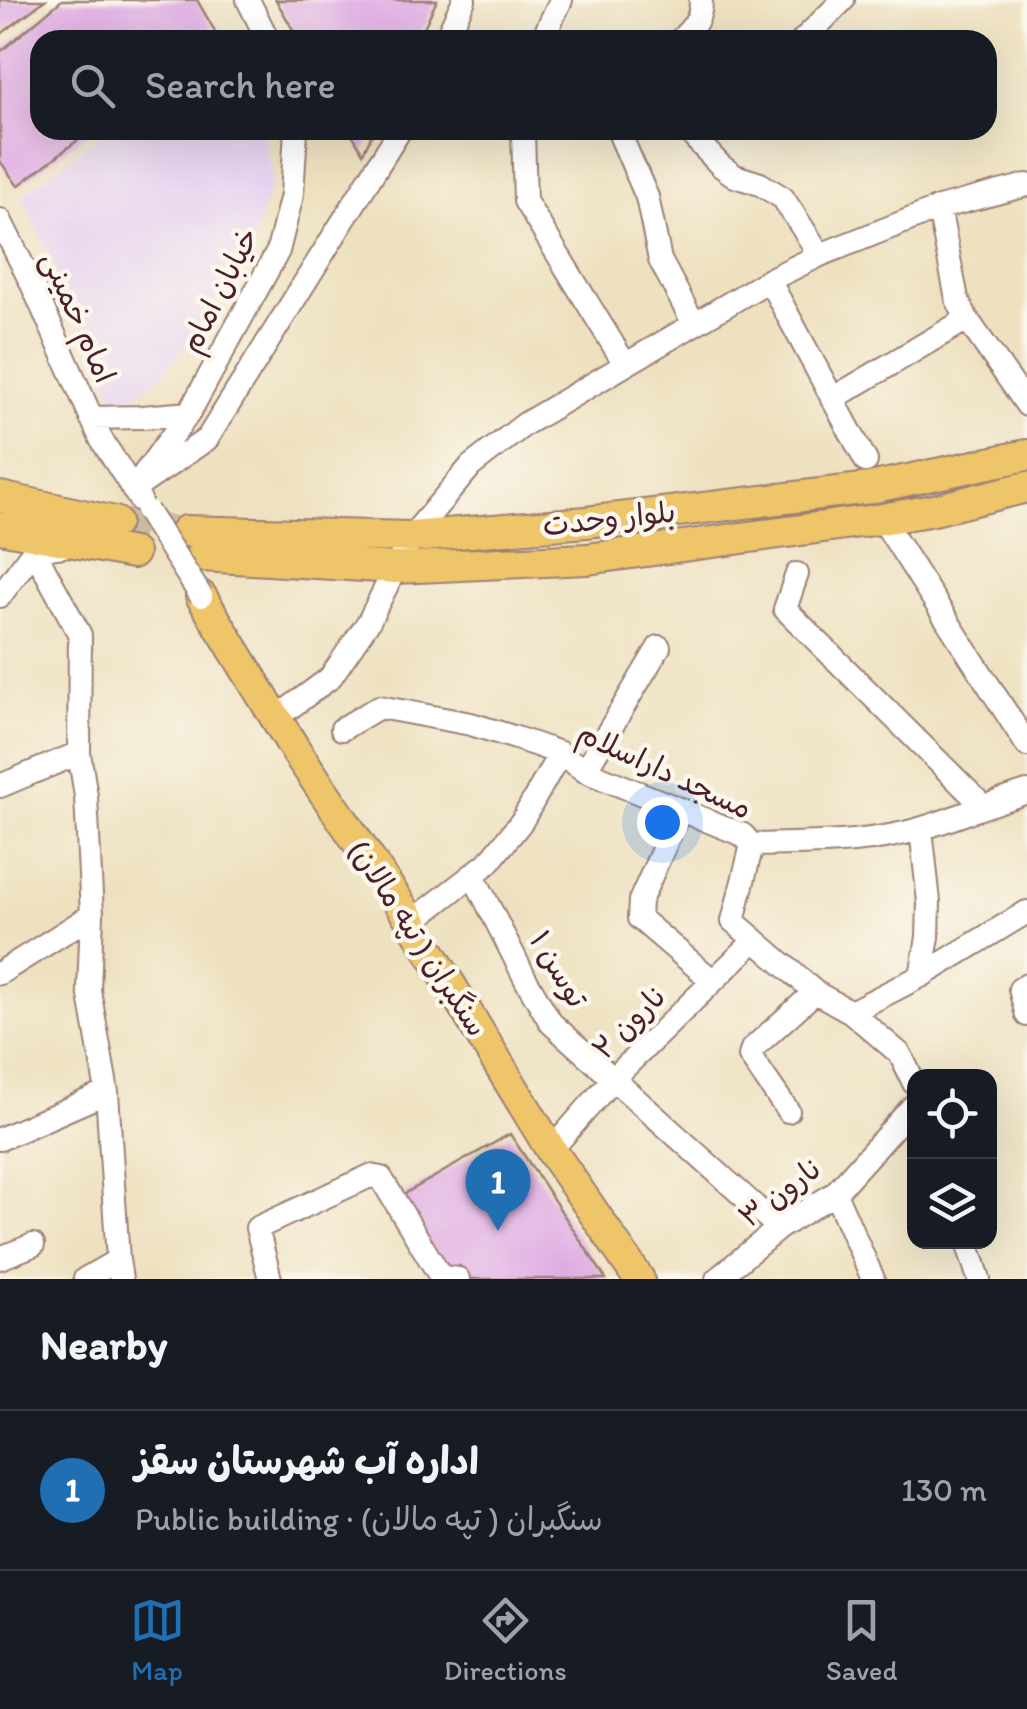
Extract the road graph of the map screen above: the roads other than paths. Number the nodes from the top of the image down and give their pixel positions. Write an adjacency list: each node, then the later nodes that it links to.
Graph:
1 (248, 0): 6 (street)
2 (464, 0): 7 (street)
3 (561, 0): 8 (street)
4 (701, 0): 9 (street)
5 (843, 0): 10 (street)
6 (263, 30)
7 (450, 30)
8 (547, 30)
9 (690, 30)
10 (813, 30)
11 (295, 140): 26 (street, خیابان امام)
12 (393, 140): 31 (street)
13 (522, 140): 23 (street)
14 (622, 140): 22 (street)
15 (696, 140): 19 (street)
16 (1027, 184): 17 (street)
17 (939, 208): 19 (street); 21 (street)
18 (3, 229): 27 (street, امام خمینی)
19 (820, 255): 20 (street)
20 (770, 280): 22 (street); 24 (street)
21 (966, 319): 24 (street); 25 (street)
22 (694, 324): 23 (street)
23 (624, 364): 36 (street)
24 (832, 399): 29 (street)
25 (1027, 405)
26 (189, 413): 27 (street); 31 (street, خیابان امام)
27 (96, 428): 31 (street, امام خمینی)
28 (1027, 455): 36 (main road, بلوار وحدت)
29 (866, 461)
30 (1027, 486): 33 (main road, بلوار وحدت)
31 (133, 490): 43 (street, امام خمینی, bridge)
32 (0, 497): 34 (main road)
33 (882, 519): 40 (main road, بلوار وحدت); 47 (street)
34 (115, 522)
35 (0, 528): 37 (main road)
36 (410, 536): 40 (street); 40 (main road, بلوار وحدت)
37 (81, 544): 38 (street); 39 (main road)
38 (34, 550): 42 (street); 48 (street)
39 (132, 552)
40 (396, 568): 45 (street)
41 (797, 574): 53 (street)
42 (0, 596)
43 (201, 596): 45 (main road, سنگبران ( تپه مالان))
44 (660, 647): 50 (street)
45 (276, 718): 60 (main road, سنگبران ( تپه مالان))
46 (342, 730): 49 (street, مسجد داراسلام)
47 (1027, 745)
48 (79, 753): 51 (street); 59 (street)
49 (560, 753): 50 (street, مسجد داراسلام); 57 (street)
50 (585, 771): 54 (street, مسجد داراسلام)
51 (0, 786)
52 (1027, 792): 53 (street, مسجد داراسلام)
53 (982, 806): 55 (street, مسجد داراسلام)
54 (681, 809): 56 (street, مسجد داراسلام); 64 (street)
55 (921, 829): 56 (street, مسجد داراسلام); 63 (street)
56 (752, 845): 61 (street)
57 (473, 875): 60 (street); 70 (street, توسن ۱)
58 (1027, 912): 63 (street)
59 (92, 915): 62 (street); 71 (street)
60 (412, 922): 75 (main road, سنگبران ( تپه مالان))
61 (754, 940): 64 (street, نارون ۲); 66 (street)
62 (0, 972)
63 (921, 976): 67 (street)
64 (713, 981): 70 (street, نارون ۲)
65 (1023, 987): 68 (street)
66 (815, 992): 67 (street); 72 (street)
67 (851, 1012): 69 (street)
68 (1027, 1016)
69 (907, 1069)
70 (613, 1078): 75 (street, نارون ۲); 77 (street, توسن ۱)
71 (107, 1092): 74 (street); 81 (street)
72 (788, 1111)
73 (907, 1113): 76 (street, نارون ۳)
74 (0, 1139)
75 (551, 1150): 86 (main road, سنگبران ( تپه مالان))
76 (834, 1193): 77 (street, نارون ۳); 87 (street)
77 (780, 1228): 82 (street, نارون ۳)
78 (33, 1244): 80 (street)
79 (969, 1249): 88 (street)
80 (0, 1258)
81 (119, 1269): 83 (street)
82 (731, 1274)
83 (85, 1279)
84 (270, 1279): 85 (street)
85 (458, 1279)
86 (639, 1279)
87 (873, 1279)
88 (979, 1279)

